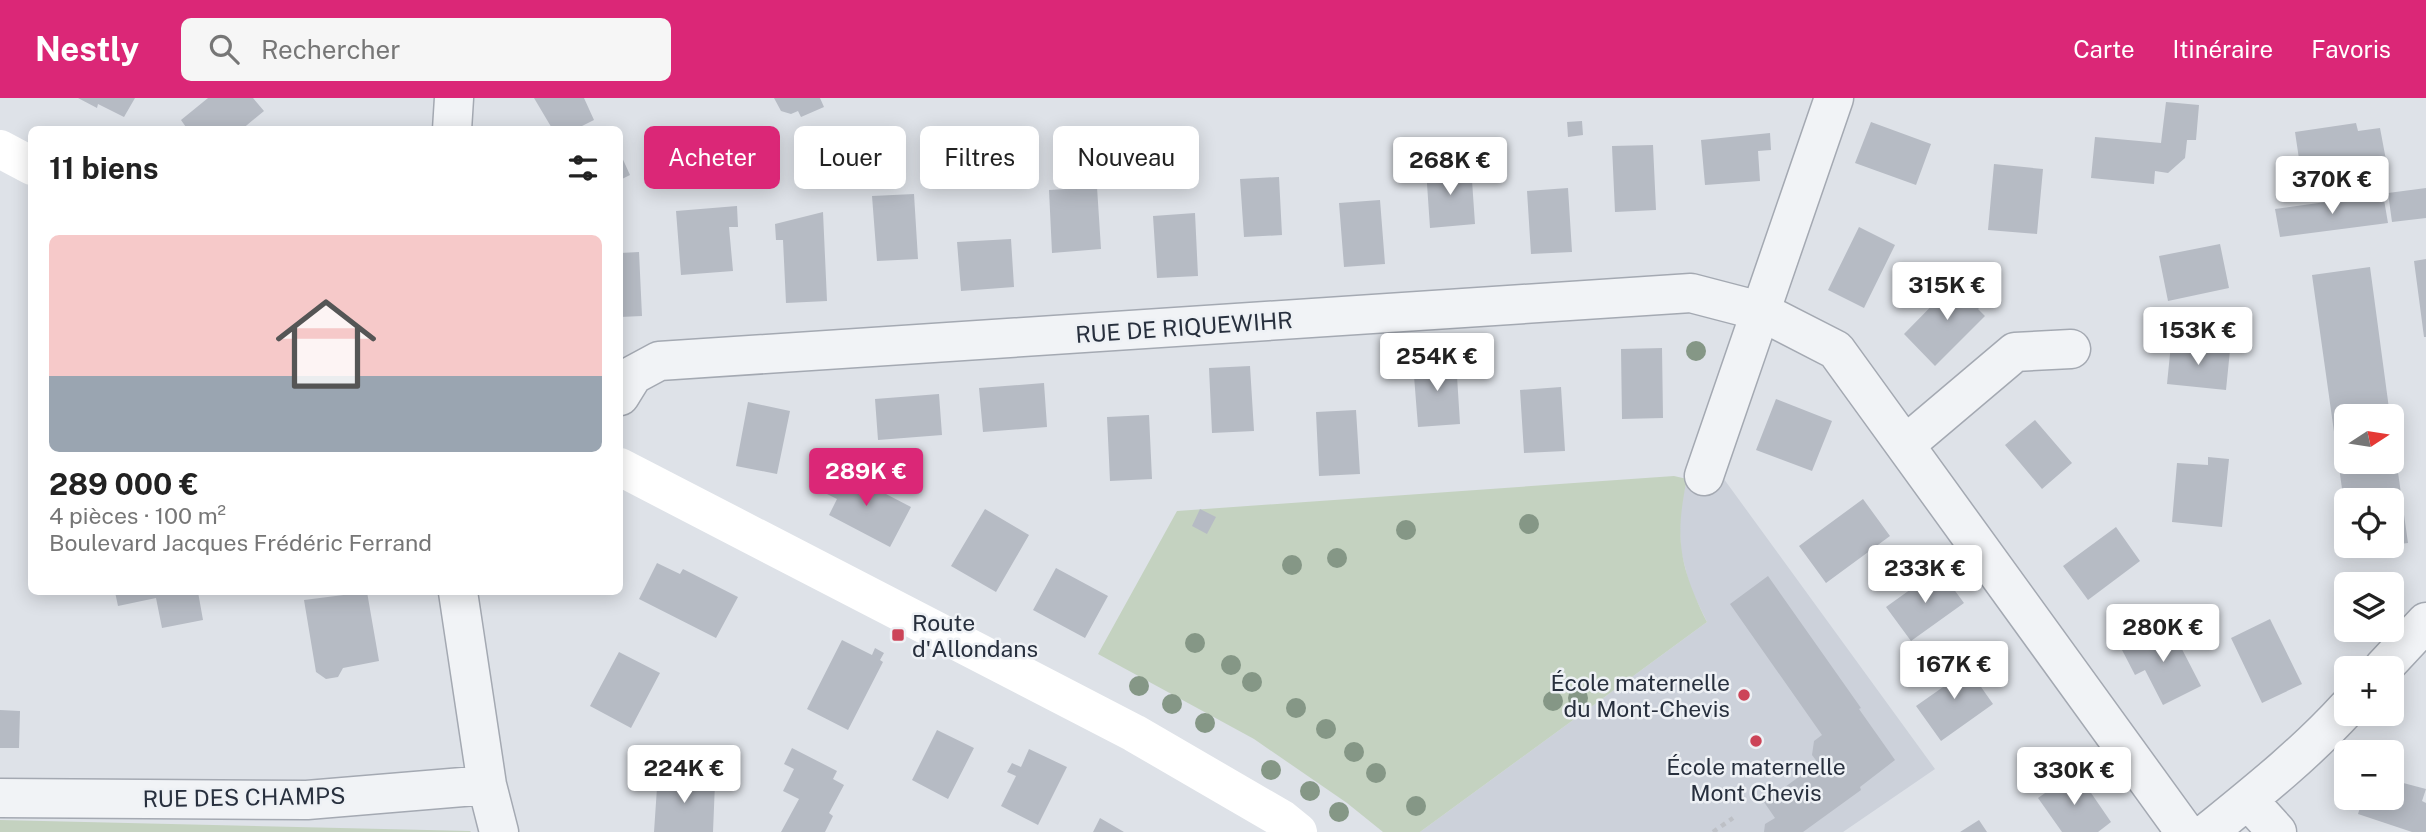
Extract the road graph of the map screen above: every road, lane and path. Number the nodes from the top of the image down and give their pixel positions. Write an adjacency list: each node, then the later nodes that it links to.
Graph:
1 (454, 98): 3 (street)
2 (1834, 98): 6 (street)
3 (452, 126)
4 (0, 149): 5 (street)
5 (28, 164)
6 (1760, 311): 8 (street, RUE DE RIQUEWIHR); 9 (street, RUE DE RIQUEWIHR); 11 (street)
7 (2071, 349): 9 (street)
8 (623, 392)
9 (1905, 445): 23 (street, RUE DE RIQUEWIHR)
10 (623, 469): 21 (street)
11 (1704, 476)
12 (458, 595): 16 (street)
13 (2426, 622): 14 (street)
14 (2394, 656)
15 (2334, 722): 18 (street)
16 (487, 785): 17 (street, RUE DES CHAMPS); 20 (street)
17 (0, 798)
18 (2248, 800): 24 (street); 25 (street)
19 (1733, 818): 22 (path)
20 (499, 832)
21 (1298, 832)
22 (1713, 832)
23 (2185, 832)
24 (2208, 832)
25 (2277, 832)

